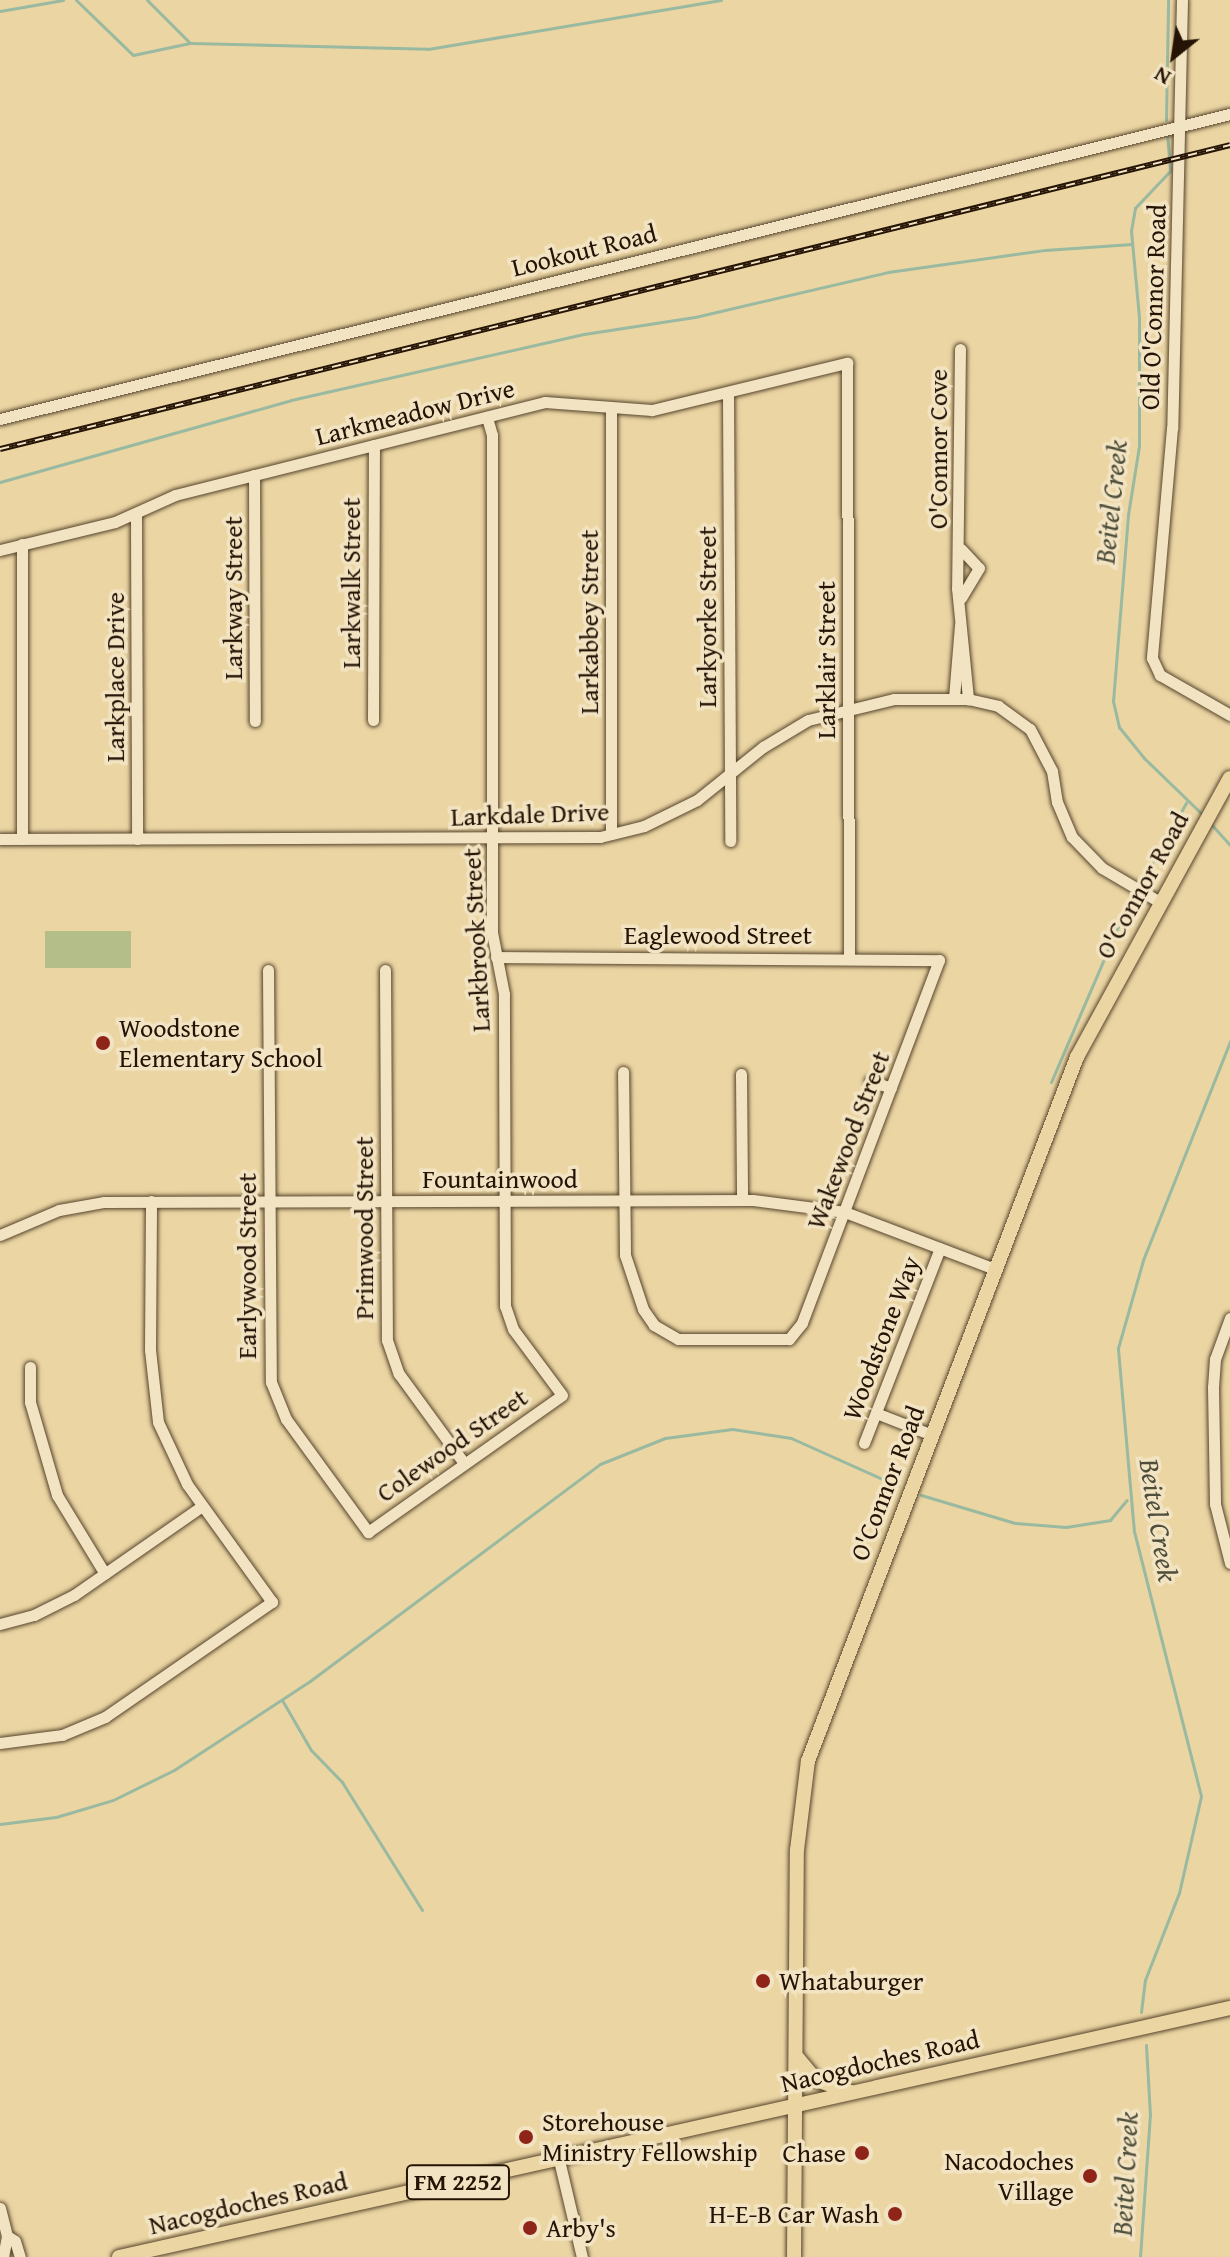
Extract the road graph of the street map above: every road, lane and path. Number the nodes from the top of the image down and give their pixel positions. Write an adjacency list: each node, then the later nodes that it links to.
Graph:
1 (1182, 0): 3 (street, Old O'Connor Road)
2 (1230, 114): 3 (street, Lookout Road)
3 (1179, 126): 9 (street, Lookout Road); 21 (street, Old O'Connor Road)
4 (960, 349): 14 (street, O'Connor Cove)
5 (847, 363): 6 (street, Larkmeadow Drive); 20 (street, Larklair Street)
6 (728, 393): 7 (street, Larkmeadow Drive); 24 (street, Larkyorke Street)
7 (611, 409): 8 (street, Larkmeadow Drive); 26 (street, Larkabbey Street)
8 (487, 417): 10 (street, Larkmeadow Drive); 30 (street, Larkbrook Street)
9 (0, 419)
10 (374, 445): 11 (street, Larkmeadow Drive); 22 (street, Larkwalk Street)
11 (254, 475): 12 (street, Larkmeadow Drive); 23 (street, Larkway Street)
12 (136, 515): 13 (street, Larkmeadow Drive); 29 (street, Larkplace Drive)
13 (22, 544): 15 (street, Larkmeadow Drive); 28 (street)
14 (961, 549): 16 (street, O'Connor Cove); 16 (street, O'Connor Cove)
15 (0, 550)
16 (961, 598): 17 (street, O'Connor Cove)
17 (961, 625): 18 (street, O'Connor Cove); 19 (street, O'Connor Cove)
18 (954, 698): 19 (street, Larkdale Drive); 20 (street, Larkdale Drive)
19 (968, 699): 32 (street, Larkdale Drive)
20 (848, 707): 24 (street, Larkdale Drive); 34 (street, Larklair Street)
21 (1230, 715)
22 (373, 720)
23 (255, 721)
24 (730, 774): 26 (street, Larkdale Drive); 31 (street, Larkyorke Street)
25 (1230, 778): 32 (main road, O'Connor Road)
26 (611, 834): 30 (street, Larkdale Drive)
27 (0, 839): 28 (street, Larkdale Drive)
28 (22, 839): 29 (street, Larkdale Drive)
29 (137, 839): 30 (street, Larkdale Drive)
30 (492, 840): 33 (street, Larkbrook Street)
31 (730, 841)
32 (1160, 902): 51 (main road, O'Connor Road)
33 (496, 957): 34 (street, Eaglewood Street); 47 (street, Larkbrook Street)
34 (849, 957): 35 (street, Eaglewood Street)
35 (939, 960): 41 (street, Wakewood Street)
36 (268, 970): 45 (street, Earlywood Street)
37 (385, 970): 46 (street, Primwood Street)
38 (623, 1072): 42 (street)
39 (741, 1074): 43 (street)
40 (870, 1081): 41 (street)
41 (891, 1088): 48 (street, Wakewood Street)
42 (623, 1200): 43 (street, Fountainwood); 47 (street, Fountainwood); 48 (street, Wakewood Street)
43 (742, 1200): 48 (street, Fountainwood)
44 (151, 1201): 45 (street, Fountainwood); 49 (street, Fountainwood); 62 (street)
45 (268, 1201): 46 (street, Fountainwood); 63 (street, Earlywood Street)
46 (387, 1201): 47 (street, Fountainwood); 59 (street, Primwood Street)
47 (506, 1201): 55 (street, Larkbrook Street)
48 (845, 1212): 50 (street, Fountainwood)
49 (0, 1235)
50 (940, 1248): 51 (street, Fountainwood); 56 (street, Woodstone Way)
51 (995, 1269): 57 (main road, O'Connor Road)
52 (1230, 1318): 53 (street)
53 (1228, 1332): 60 (street)
54 (30, 1367): 65 (street)
55 (562, 1395): 59 (street, Colewood Street)
56 (876, 1413): 57 (street); 58 (street, Woodstone Way)
57 (932, 1435): 69 (main road, O'Connor Road)
58 (864, 1443)
59 (464, 1463): 63 (street, Colewood Street)
60 (1215, 1494): 61 (street); 64 (street)
61 (1230, 1497)
62 (202, 1506): 65 (street); 67 (street)
63 (368, 1532)
64 (1230, 1563)
65 (105, 1574): 66 (street)
66 (0, 1624)
67 (0, 1743)
68 (1230, 2008): 70 (main road, Nacogdoches Road / FM 2252)
69 (796, 2056): 70 (main road); 71 (main road, O'Connor Road)
70 (851, 2092): 71 (main road, Nacogdoches Road / FM 2252)
71 (796, 2105): 72 (main road, Nacogdoches Road / FM 2252); 79 (main road, O'Connor Road)
72 (559, 2160): 77 (main road, Nacogdoches Road / FM 2252); 78 (street)
73 (0, 2208): 74 (street)
74 (7, 2236): 75 (street); 76 (street)
75 (3, 2257)
76 (20, 2257)
77 (119, 2257)
78 (582, 2257)
79 (794, 2257)

